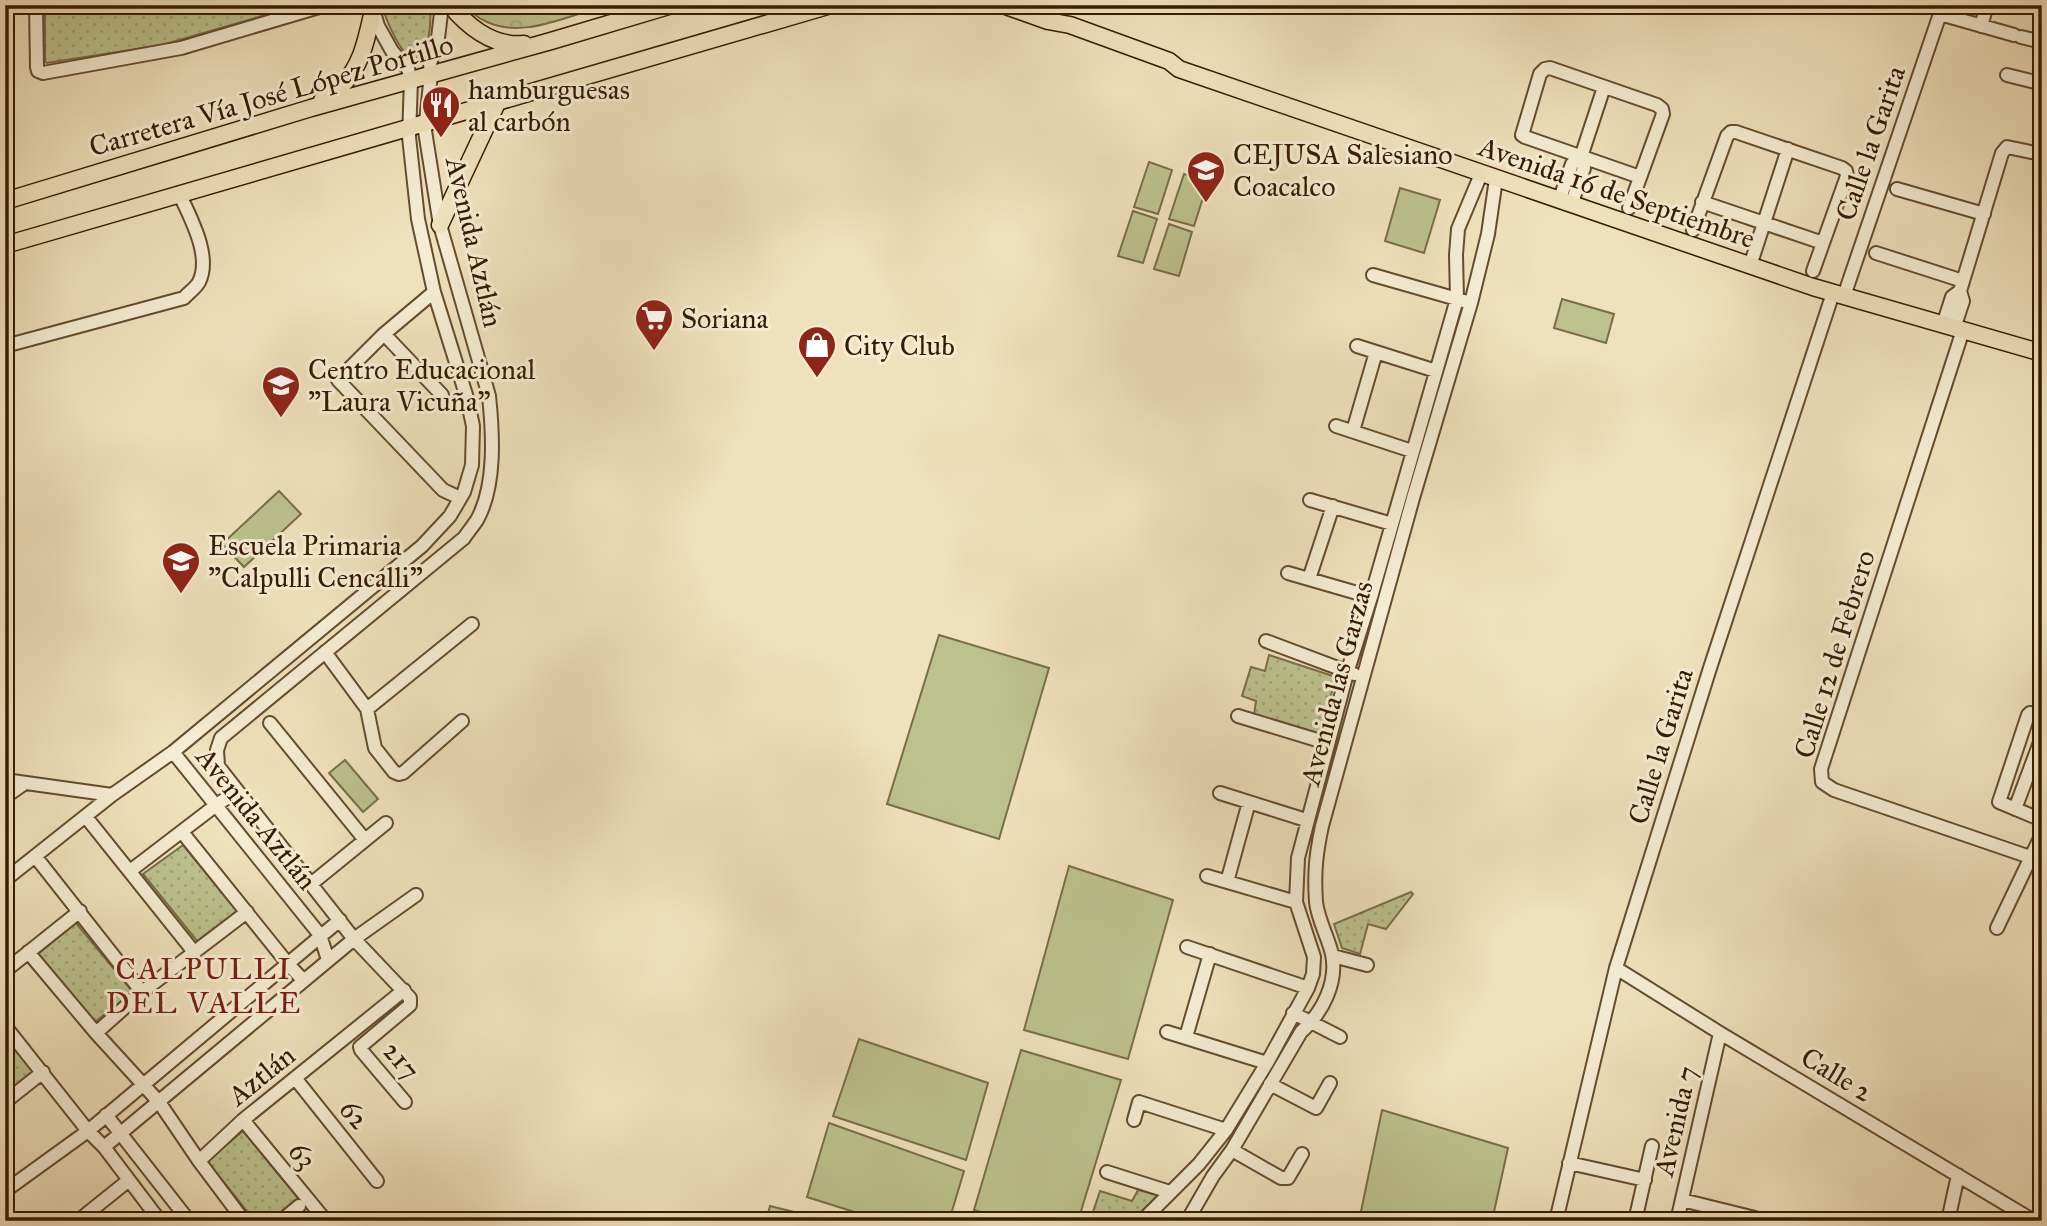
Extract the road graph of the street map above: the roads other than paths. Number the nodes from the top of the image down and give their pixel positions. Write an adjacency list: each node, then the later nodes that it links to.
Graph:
1 (36, 5): 2 (street)
2 (326, 5)
3 (442, 5): 14 (street, Avenida Aztlán)
4 (450, 5): 12 (main road)
5 (672, 5): 12 (main road, Carretera Vía José López Portillo)
6 (831, 5): 19 (main road)
7 (1003, 5): 26 (main road, Avenida 16 de Septiembre)
8 (1987, 5): 11 (street)
9 (373, 8): 15 (street); 20 (main road)
10 (1941, 10): 11 (street); 47 (street, Calle la Garita)
11 (1980, 26): 13 (street)
12 (551, 41): 14 (main road, Carretera Vía José López Portillo)
13 (2042, 42)
14 (431, 74): 15 (main road, Carretera Vía José López Portillo); 21 (street, Avenida Aztlán)
15 (409, 75): 20 (main road, Carretera Vía José López Portillo); 22 (street, Avenida Aztlán)
16 (2007, 75): 17 (street)
17 (2042, 82)
18 (1604, 87): 25 (street); 25 (street); 27 (street)
19 (497, 103): 21 (main road); 36 (main road)
20 (311, 108): 30 (main road, Carretera Vía José López Portillo)
21 (426, 123): 22 (main road); 36 (street, Avenida Aztlán)
22 (408, 128): 29 (main road); 37 (street, Avenida Aztlán)
23 (1788, 149): 31 (street); 35 (street); 39 (street)
24 (2031, 152): 34 (street)
25 (1581, 157): 27 (street); 32 (street)
26 (1488, 176): 32 (main road, Avenida 16 de Septiembre); 48 (street, Avenida las Garzas); 49 (street, Avenida las Garzas)
27 (1640, 177): 33 (street)
28 (1897, 189): 34 (street)
29 (179, 194): 40 (main road); 52 (street)
30 (5, 201)
31 (1702, 202): 35 (street); 38 (street)
32 (1565, 203): 42 (main road, Avenida 16 de Septiembre)
33 (1629, 208)
34 (1984, 214): 45 (street)
35 (1764, 224): 39 (street); 42 (street)
36 (440, 225): 37 (street); 71 (street, Avenida Aztlán)
37 (421, 229): 46 (street, Avenida Aztlán)
38 (1693, 230)
39 (1823, 243): 43 (street)
40 (5, 245)
41 (1876, 253): 45 (street)
42 (1750, 266): 47 (main road, Avenida 16 de Septiembre)
43 (1813, 271)
44 (1373, 275): 48 (street)
45 (1961, 286): 50 (street)
46 (434, 292): 51 (street); 62 (street, Avenida Aztlán)
47 (1839, 295): 50 (main road, Avenida 16 de Septiembre); 123 (street, Calle la Garita)
48 (1457, 299): 49 (street); 56 (street, Avenida las Garzas)
49 (1471, 303): 61 (street, Avenida las Garzas)
50 (1953, 328): 55 (main road, Avenida 16 de Septiembre); 101 (street, Calle 12 de Febrero)
51 (384, 334): 57 (street); 62 (street)
52 (5, 346)
53 (1357, 346): 54 (street)
54 (1376, 352): 56 (street); 59 (street)
55 (2042, 353)
56 (1436, 371): 60 (street, Avenida las Garzas)
57 (442, 395)
58 (1336, 426): 59 (street)
59 (1353, 431): 60 (street)
60 (1412, 451): 61 (street, Avenida las Garzas)
61 (1407, 496): 65 (street, Avenida las Garzas); 73 (street, Avenida las Garzas)
62 (460, 499): 74 (street, Avenida Aztlán)
63 (1310, 500): 64 (street)
64 (1333, 506): 65 (street); 67 (street)
65 (1392, 524): 68 (street, Avenida las Garzas)
66 (1288, 573): 67 (street)
67 (1310, 579): 68 (street)
68 (1371, 597): 72 (street, Avenida las Garzas)
69 (472, 624): 75 (street)
70 (1266, 641): 72 (street)
71 (325, 652): 75 (street); 79 (street, Avenida Aztlán)
72 (1347, 673): 73 (street); 82 (street, Avenida las Garzas)
73 (1364, 677): 119 (street, Avenida las Garzas)
74 (227, 706): 79 (street); 83 (street, Avenida Aztlán)
75 (367, 709): 78 (street)
76 (2042, 715): 92 (street)
77 (1238, 716): 82 (street)
78 (462, 721)
79 (240, 723): 86 (street, Avenida Aztlán)
80 (270, 723): 99 (street)
81 (2042, 737): 92 (street)
82 (1327, 743): 94 (street, Avenida las Garzas)
83 (173, 752): 88 (street); 91 (street, Avenida Aztlán)
84 (5, 780): 85 (street)
85 (24, 783): 88 (street); 89 (street)
86 (237, 791): 91 (street); 106 (street, Avenida Aztlán)
87 (1220, 793): 90 (street)
88 (111, 795): 93 (street)
89 (5, 797)
90 (1249, 802): 94 (street); 105 (street)
91 (215, 806): 97 (street); 113 (street, Avenida Aztlán)
92 (2015, 809): 95 (street)
93 (86, 817): 100 (street); 102 (street)
94 (1306, 820): 108 (street, Avenida las Garzas)
95 (2042, 820)
96 (386, 823): 99 (street)
97 (181, 832): 102 (street); 110 (street)
98 (2042, 834): 101 (street)
99 (365, 841): 106 (street)
100 (35, 856): 104 (street); 109 (street)
101 (2036, 860): 112 (street)
102 (130, 871): 117 (street)
103 (1207, 876): 105 (street)
104 (5, 880)
105 (1227, 882): 108 (street)
106 (311, 884): 111 (street, Avenida Aztlán)
107 (416, 895): 114 (street)
108 (1296, 902): 126 (street, Avenida las Garzas)
109 (80, 911): 116 (street); 128 (street)
110 (247, 912): 117 (street); 121 (street)
111 (340, 920): 113 (street); 114 (street, Avenida Aztlán)
112 (1997, 928)
113 (320, 935): 120 (street, Avenida Aztlán); 121 (street)
114 (354, 939): 120 (street); 127 (street)
115 (1187, 947): 118 (street)
116 (28, 951): 124 (street); 133 (street)
117 (194, 953): 128 (street)
118 (1210, 954): 126 (street); 135 (street)
119 (1333, 956): 122 (street); 130 (street, Avenida las Garzas)
120 (328, 960): 125 (street)
121 (288, 964): 125 (street); 141 (street)
122 (1367, 965)
123 (1616, 968): 134 (street, Calle 2); 157 (street, Calle la Garita)
124 (5, 971)
125 (303, 980): 144 (street)
126 (1308, 988): 129 (street, Avenida las Garzas)
127 (404, 990): 139 (street, Aztlán); 145 (street, 217)
128 (142, 992): 133 (street)
129 (1293, 1013): 130 (street); 137 (street, Avenida las Garzas)
130 (1311, 1023): 136 (street); 142 (street, Avenida las Garzas)
131 (5, 1026): 138 (street)
132 (1167, 1032): 135 (street)
133 (96, 1033): 141 (street)
134 (1720, 1033): 160 (street, Calle 2); 167 (street, Avenida 7)
135 (1186, 1037): 137 (street)
136 (1340, 1037)
137 (1267, 1063): 149 (street, Avenida las Garzas)
138 (43, 1072): 143 (street); 150 (street)
139 (295, 1078): 147 (street, Aztlán); 164 (street, 62)
140 (1330, 1083): 142 (street)
141 (144, 1084): 144 (street); 146 (street)
142 (1270, 1084): 154 (street, Avenida las Garzas)
143 (5, 1102)
144 (159, 1102): 151 (street); 156 (street)
145 (405, 1102)
146 (106, 1115): 150 (street); 151 (street)
147 (243, 1119): 156 (street, Aztlán); 176 (street, 63)
148 (1134, 1120): 149 (street)
149 (1226, 1130): 158 (street, Avenida las Garzas)
150 (88, 1131): 153 (street); 165 (street)
151 (120, 1133): 153 (street); 173 (street)
152 (1652, 1146): 163 (street)
153 (104, 1147): 162 (street)
154 (1232, 1150): 155 (street); 161 (street, Avenida las Garzas)
155 (1302, 1154)
156 (199, 1161): 174 (street)
157 (1569, 1163): 163 (street); 178 (street, Calle la Garita)
158 (1199, 1164): 161 (street); 166 (street)
159 (1107, 1172): 166 (street)
160 (1958, 1175): 181 (street); 182 (street, Calle 2)
161 (1213, 1176): 170 (street)
162 (130, 1180): 171 (street); 172 (street)
163 (1645, 1180): 179 (street)
164 (377, 1181)
165 (5, 1191)
166 (1170, 1192): 177 (street)
167 (1682, 1200): 169 (street); 180 (street, Avenida 7)
168 (299, 1206): 175 (street)
169 (1755, 1218)
170 (1193, 1219)
171 (78, 1221)
172 (160, 1221)
173 (189, 1221)
174 (244, 1221)
175 (281, 1221)
176 (326, 1221)
177 (1142, 1221)
178 (1556, 1221)
179 (1635, 1221)
180 (1677, 1221)
181 (1948, 1221)
182 (2034, 1221)

